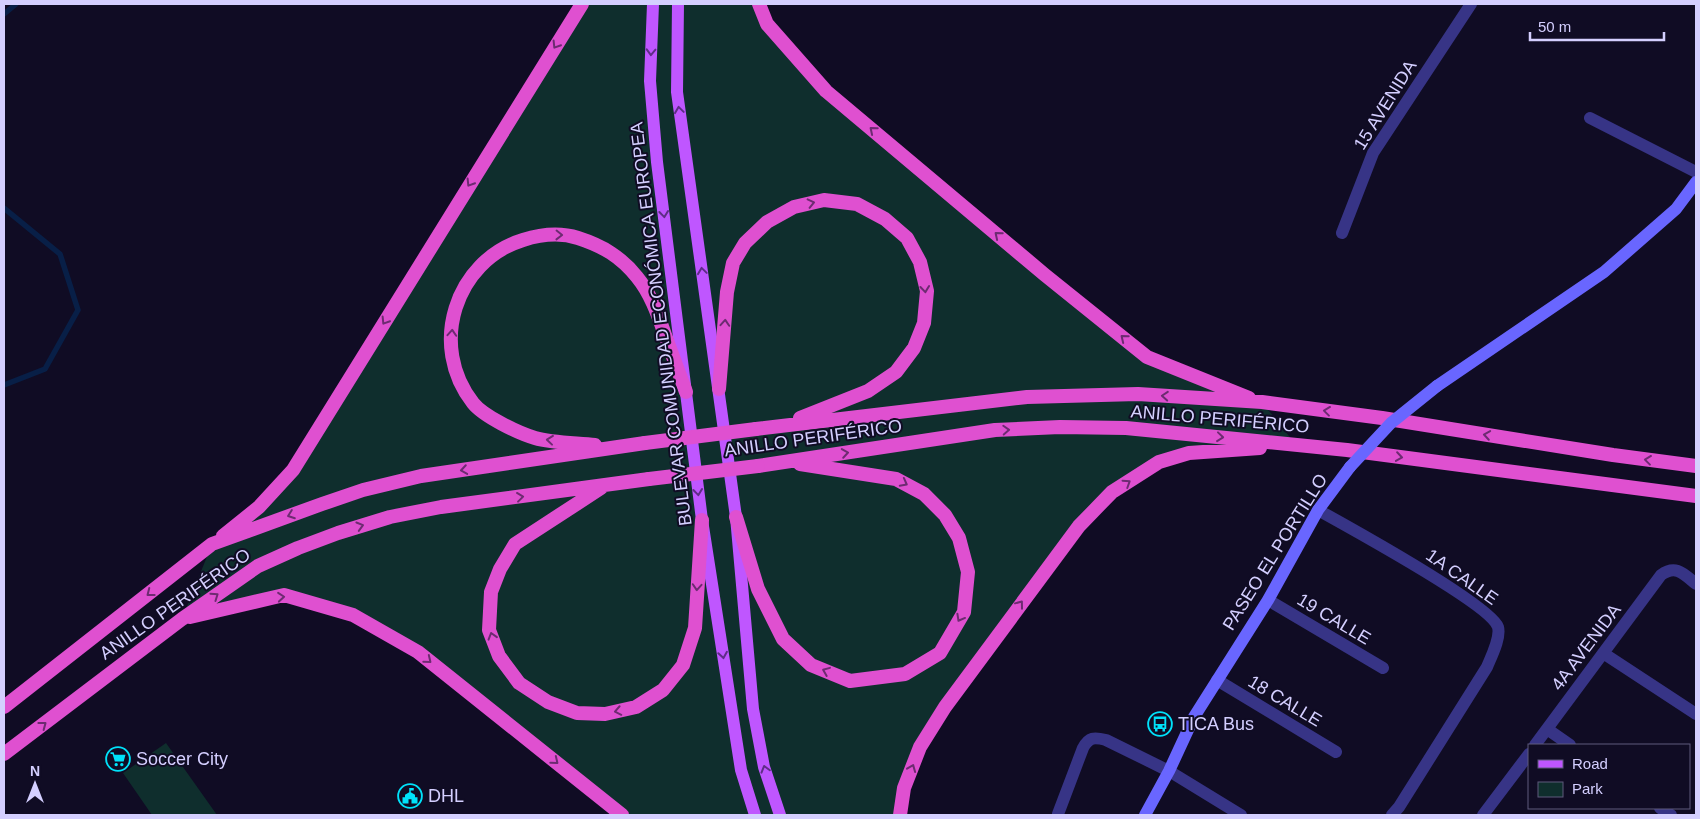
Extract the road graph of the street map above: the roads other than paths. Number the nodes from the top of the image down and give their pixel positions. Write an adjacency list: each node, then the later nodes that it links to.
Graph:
1 (582, 4): 23 (highway, one-way to 23)
2 (653, 4): 11 (main road, BULEVAR COMUNIDAD ECONÓMICA EUROPEA, one-way to 11)
3 (678, 4): 10 (main road, one-way to 3)
4 (759, 4): 12 (highway, one-way to 4)
5 (1471, 4): 9 (street, 15 AVENIDA)
6 (1590, 118): 7 (street)
7 (1696, 172)
8 (1696, 182): 20 (main road, PASEO EL PORTILLO, bridge)
9 (1342, 233)
10 (719, 389): 13 (highway, one-way to 13); 21 (main road)
11 (686, 392): 15 (highway, one-way to 11); 22 (main road, BULEVAR COMUNIDAD ECONÓMICA EUROPEA, one-way to 22)
12 (1262, 402): 13 (highway, ANILLO PERIFÉRICO, one-way to 13); 17 (highway, ANILLO PERIFÉRICO, one-way to 12)
13 (781, 425): 15 (highway, ANILLO PERIFÉRICO, bridge)
14 (1296, 445): 16 (highway, ANILLO PERIFÉRICO, one-way to 14); 19 (highway, ANILLO PERIFÉRICO, one-way to 19); 43 (highway, one-way to 14)
15 (616, 447): 23 (highway, ANILLO PERIFÉRICO, one-way to 23)
16 (787, 462): 18 (highway, ANILLO PERIFÉRICO, bridge); 21 (highway, one-way to 21)
17 (1696, 466)
18 (603, 486): 22 (highway, one-way to 18); 26 (highway, ANILLO PERIFÉRICO, one-way to 18)
19 (1696, 496)
20 (1318, 510): 25 (main road, PASEO EL PORTILLO); 46 (street, 1A CALLE)
21 (736, 517): 42 (main road, one-way to 21)
22 (702, 520): 41 (main road, BULEVAR COMUNIDAD ECONÓMICA EUROPEA, one-way to 41)
23 (212, 544): 30 (highway, ANILLO PERIFÉRICO, one-way to 30)
24 (1696, 584): 27 (street, 4A AVENIDA)
25 (1268, 600): 28 (street, 19 CALLE); 29 (main road, PASEO EL PORTILLO)
26 (182, 619): 36 (highway, ANILLO PERIFÉRICO, one-way to 26); 40 (highway, one-way to 40)
27 (1603, 653): 31 (street); 32 (street, 4A AVENIDA)
28 (1383, 668)
29 (1216, 680): 35 (street, 18 CALLE); 38 (main road, PASEO EL PORTILLO)
30 (4, 707)
31 (1696, 714)
32 (1547, 729): 33 (street, 4A AVENIDA); 34 (street)
33 (1536, 744)
34 (1569, 744)
35 (1336, 752)
36 (4, 754)
37 (1528, 755): 47 (street)
38 (1169, 771): 39 (street); 44 (main road, PASEO EL PORTILLO); 45 (street)
39 (1058, 814)
40 (622, 815)
41 (755, 815)
42 (780, 815)
43 (900, 815)
44 (1145, 815)
45 (1241, 815)
46 (1392, 815)
47 (1483, 815)

